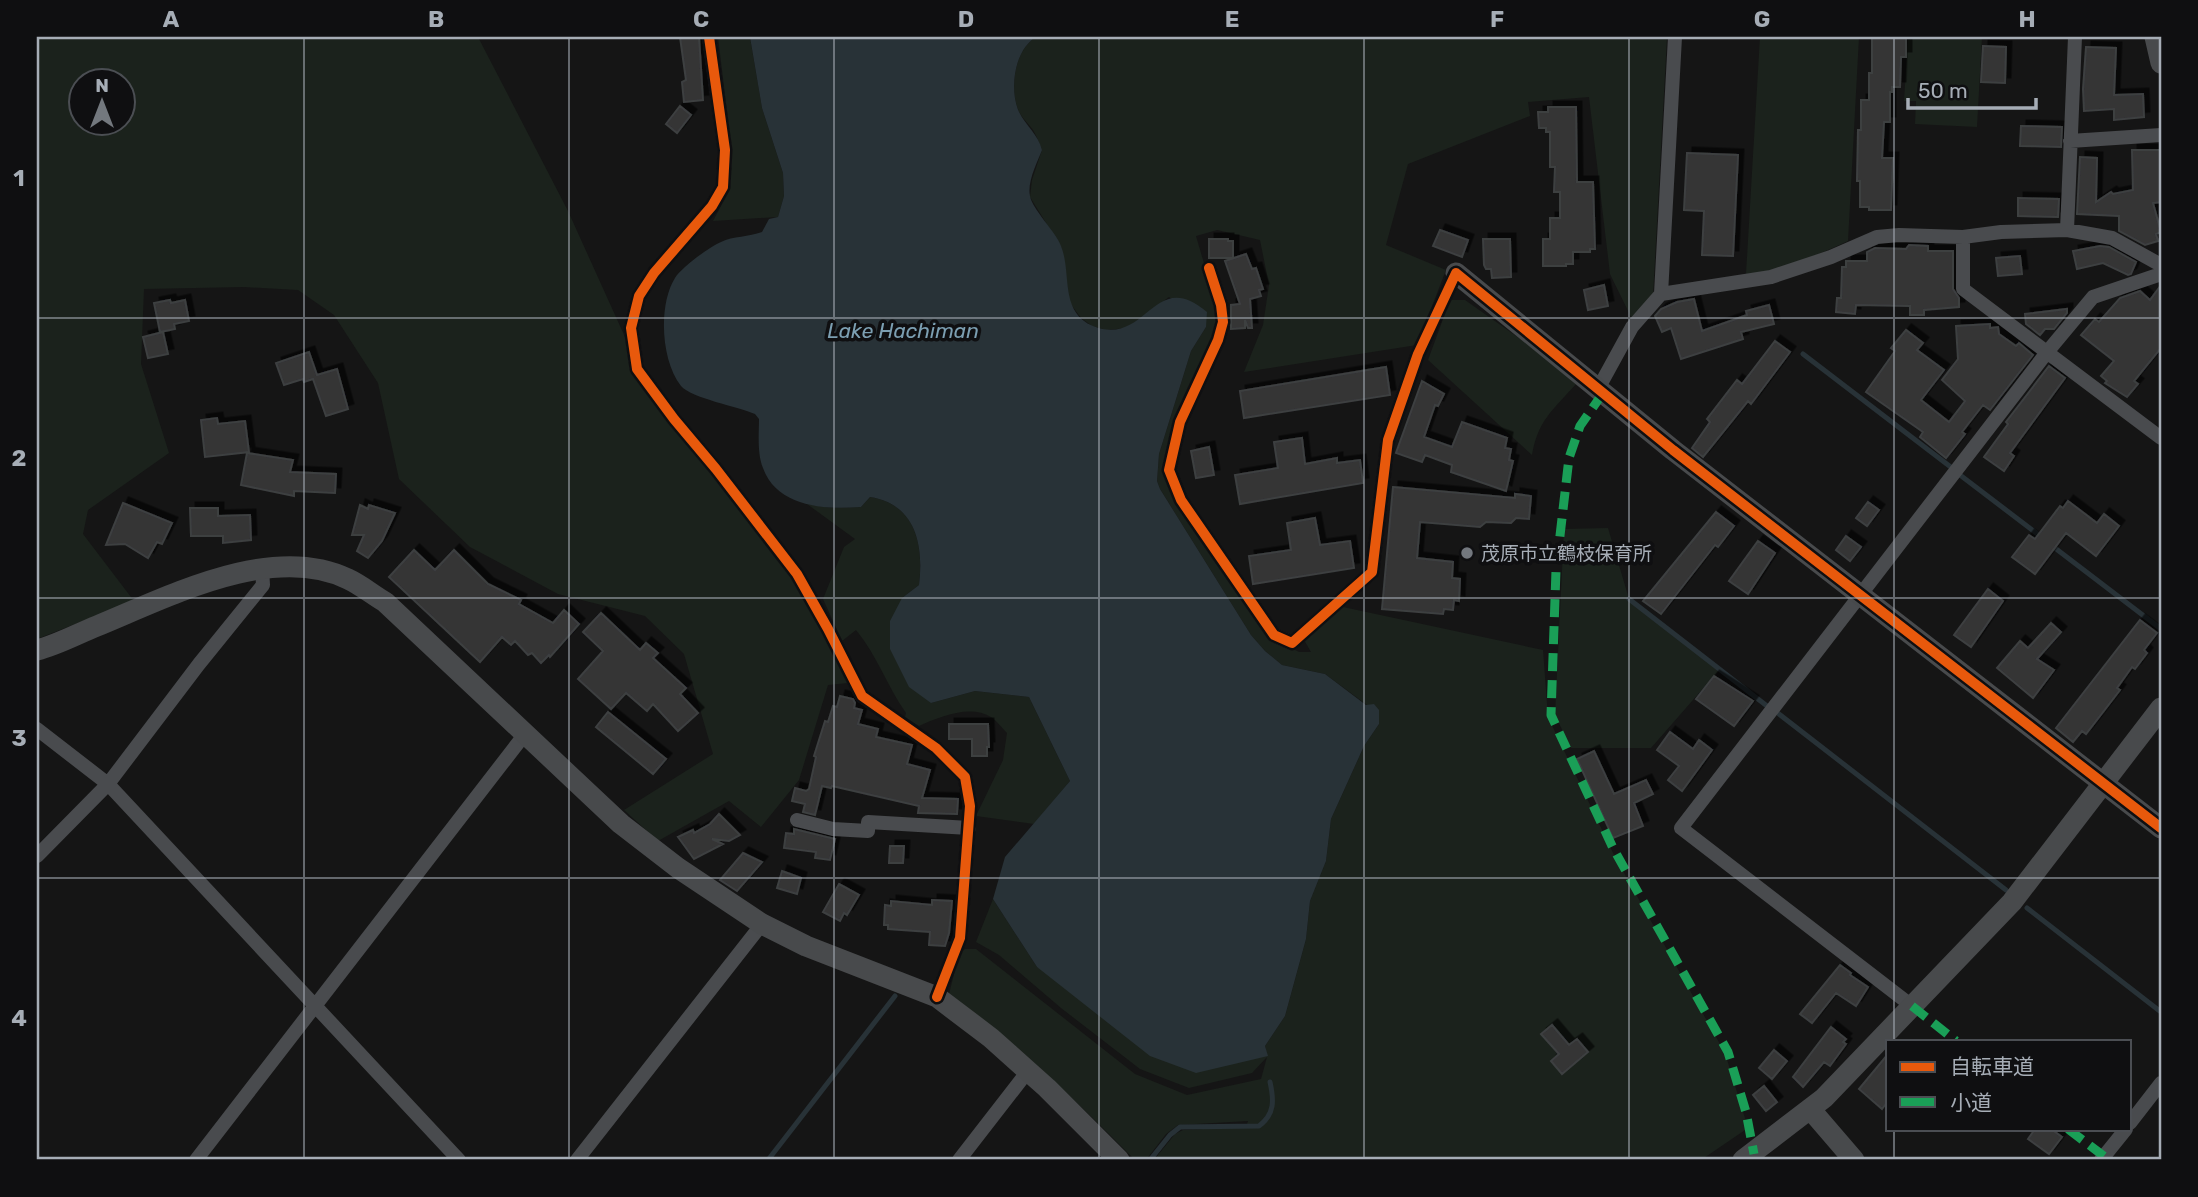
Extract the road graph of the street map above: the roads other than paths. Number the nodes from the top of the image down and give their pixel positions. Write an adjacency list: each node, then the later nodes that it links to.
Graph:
1 (709, 37): 27 (street)
2 (1675, 37): 14 (street)
3 (2075, 37): 7 (street)
4 (2155, 37): 5 (street)
5 (2161, 63)
6 (2161, 135): 7 (street)
7 (2070, 141): 8 (street)
8 (2067, 230): 9 (street); 10 (street)
9 (1963, 237): 14 (street); 15 (street)
10 (2161, 265)
11 (1209, 268): 12 (street)
12 (1456, 273): 16 (street)
13 (2161, 274): 15 (street)
14 (1661, 294): 16 (street)
15 (2048, 351): 17 (street); 19 (street)
16 (1598, 389): 19 (street)
17 (2161, 438)
18 (262, 568): 20 (street); 23 (street); 25 (street)
19 (1860, 596): 24 (street); 33 (street)
20 (37, 650)
21 (2161, 708): 24 (street)
22 (37, 729): 25 (street)
23 (525, 734): 30 (street); 32 (street)
24 (2104, 782): 28 (street); 33 (street)
25 (108, 784): 29 (street); 32 (street)
26 (797, 820): 27 (street)
27 (969, 828): 31 (street)
28 (2161, 828)
29 (37, 856)
30 (762, 924): 31 (street); 42 (street)
31 (937, 998): 34 (street)
32 (315, 1006): 40 (street); 41 (street)
33 (1912, 1006): 36 (street)
34 (1028, 1071): 43 (street); 44 (street)
35 (2161, 1083): 37 (street)
36 (1811, 1110): 39 (street); 45 (street)
37 (2132, 1121)
38 (2125, 1130): 46 (street)
39 (1752, 1158)
40 (196, 1160)
41 (459, 1160)
42 (577, 1160)
43 (959, 1160)
44 (1119, 1160)
45 (1854, 1160)
46 (2101, 1160)

